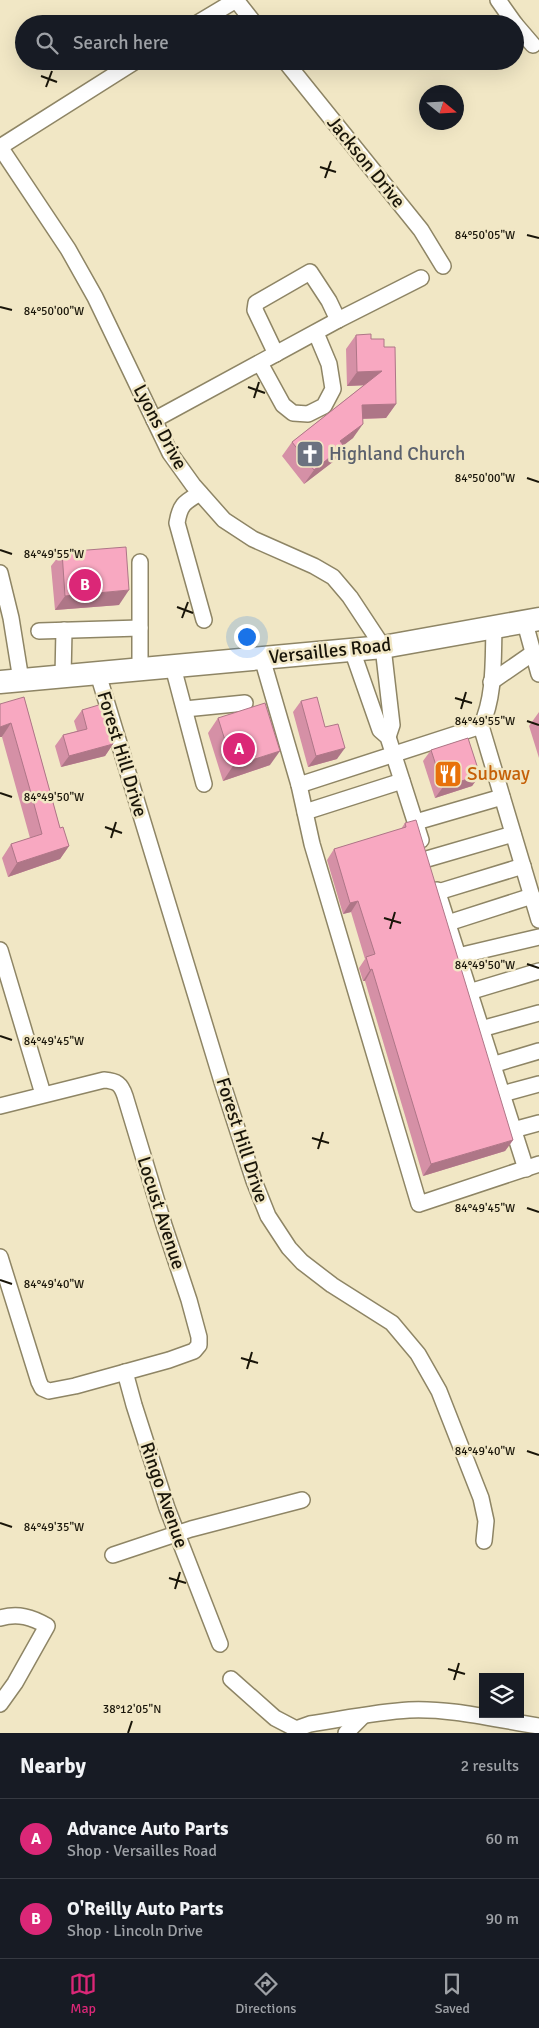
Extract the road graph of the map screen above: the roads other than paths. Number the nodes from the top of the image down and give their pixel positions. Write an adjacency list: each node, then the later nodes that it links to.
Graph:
1 (236, 0): 3 (street); 4 (street)
2 (498, 0): 5 (street)
3 (211, 15)
4 (248, 15)
5 (509, 15)
6 (524, 34): 7 (street)
7 (533, 45)
8 (122, 70): 10 (street)
9 (292, 70): 11 (street, Jackson Drive)
10 (0, 147): 17 (street, Lyons Drive)
11 (444, 266)
12 (421, 278): 13 (street)
13 (338, 320): 14 (street); 15 (street)
14 (316, 333): 15 (street); 16 (street)
15 (276, 354): 16 (street)
16 (260, 363): 17 (street)
17 (154, 420): 18 (street, Lyons Drive)
18 (200, 493): 21 (street); 27 (street, Lyons Drive)
19 (140, 562): 23 (street)
20 (0, 573): 36 (street)
21 (204, 620)
22 (532, 621): 24 (highway, Versailles Road); 29 (street)
23 (140, 628): 25 (street); 32 (street)
24 (494, 628): 27 (highway, Versailles Road); 37 (street)
25 (64, 630): 26 (street); 35 (street)
26 (39, 631)
27 (383, 647): 28 (highway, Versailles Road); 41 (street)
28 (352, 650): 30 (highway, Versailles Road); 41 (street)
29 (533, 653): 34 (street); 37 (street)
30 (262, 658): 31 (highway, Versailles Road); 45 (street)
31 (173, 667): 32 (highway, Versailles Road); 39 (street)
32 (140, 670): 33 (highway, Versailles Road)
33 (98, 674): 35 (highway, Versailles Road); 76 (street, Forest Hill Drive)
34 (539, 674)
35 (63, 677): 36 (highway, Versailles Road)
36 (10, 681)
37 (491, 682): 40 (street)
38 (245, 703): 39 (street)
39 (185, 709): 44 (street)
40 (481, 726): 42 (street); 46 (street)
41 (388, 737): 42 (street)
42 (394, 754): 43 (street); 45 (street)
43 (402, 781): 47 (street); 48 (street)
44 (204, 784)
45 (299, 784): 47 (street)
46 (502, 797): 48 (street); 49 (street)
47 (305, 812): 71 (street)
48 (416, 822): 50 (street)
49 (513, 834): 50 (street); 51 (street)
50 (427, 859): 52 (street)
51 (523, 866): 52 (street); 53 (street)
52 (438, 892): 55 (street)
53 (532, 896): 54 (street); 55 (street)
54 (539, 920)
55 (448, 923): 58 (street)
56 (539, 937): 58 (street)
57 (0, 950): 66 (street)
58 (458, 956): 60 (street)
59 (539, 971): 60 (street)
60 (469, 992): 62 (street)
61 (539, 1013): 62 (street)
62 (481, 1029): 64 (street)
63 (539, 1051): 64 (street)
64 (492, 1065): 67 (street)
65 (539, 1084): 67 (street)
66 (43, 1094): 68 (street); 73 (street, Locust Avenue)
67 (502, 1094): 70 (street)
68 (0, 1106)
69 (539, 1123): 70 (street)
70 (513, 1130): 71 (street)
71 (532, 1167)
72 (0, 1257): 73 (street)
73 (125, 1372): 75 (street, Ringo Avenue)
74 (302, 1500): 75 (street)
75 (177, 1534): 77 (street); 79 (street, Ringo Avenue)
76 (484, 1541)
77 (113, 1555)
78 (0, 1618): 81 (street)
79 (220, 1644)
80 (231, 1679): 84 (street)
81 (0, 1704)
82 (363, 1716): 83 (street); 84 (street); 85 (street)
83 (539, 1726)
84 (298, 1731)
85 (346, 1733)

